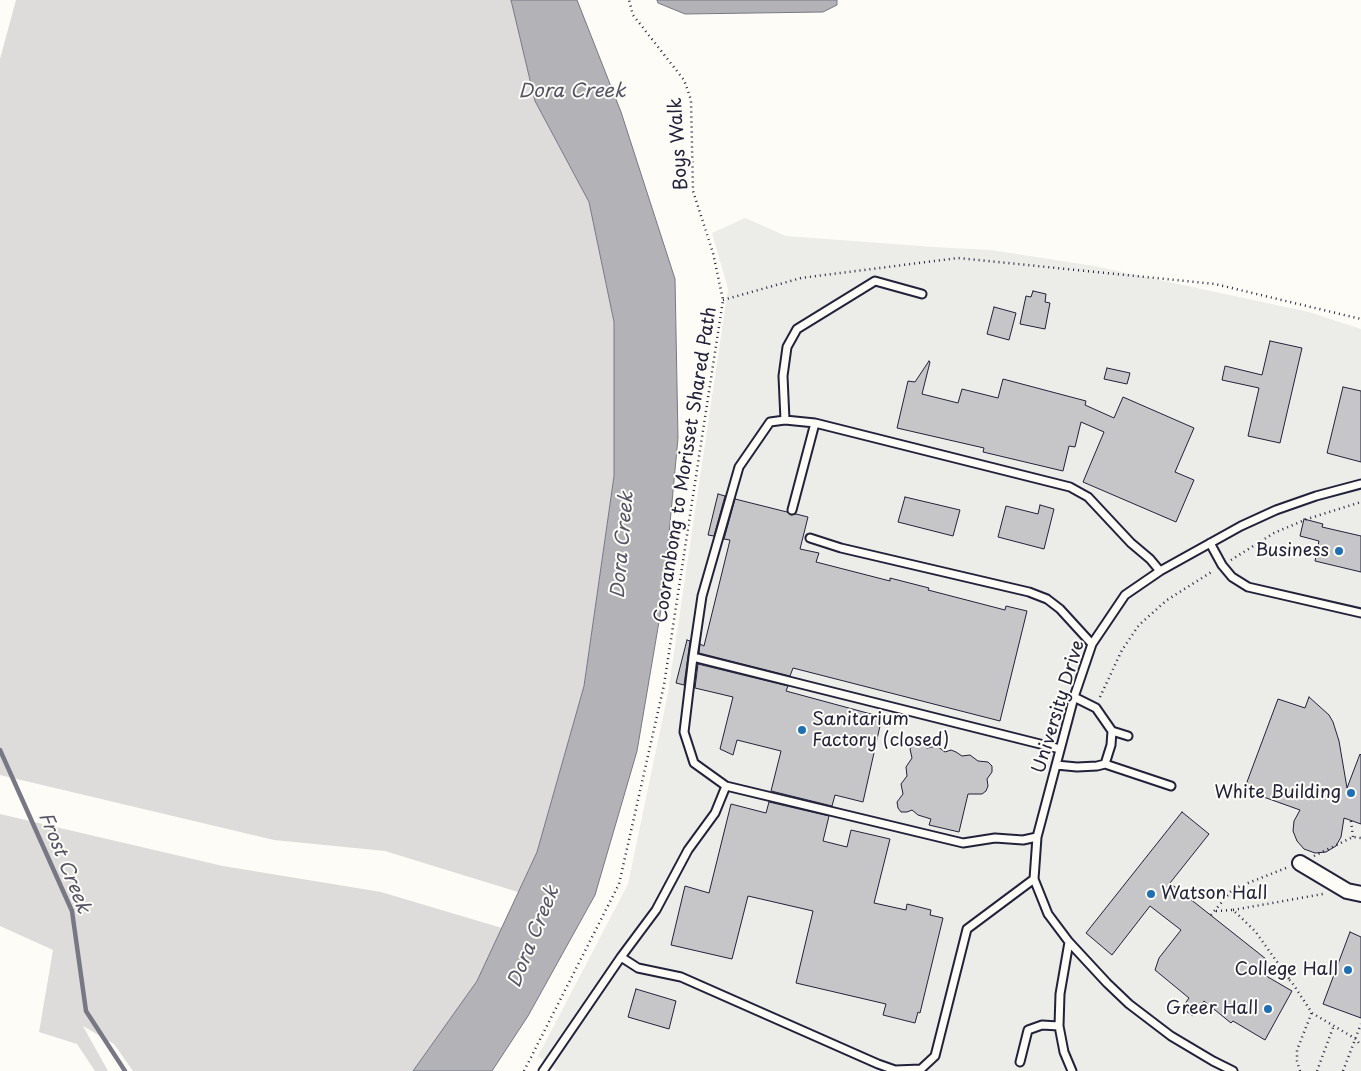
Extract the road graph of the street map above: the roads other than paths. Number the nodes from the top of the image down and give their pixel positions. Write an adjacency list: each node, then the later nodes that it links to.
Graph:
1 (922, 294): 2 (lane)
2 (785, 420): 3 (lane); 11 (lane)
3 (815, 423): 5 (lane); 8 (lane)
4 (1361, 484): 7 (lane, University Drive)
5 (792, 510)
6 (810, 538): 10 (lane)
7 (1210, 543): 8 (lane, University Drive); 9 (lane)
8 (1160, 571): 10 (lane, University Drive)
9 (1361, 613)
10 (1092, 644): 12 (lane, University Drive)
11 (692, 657): 15 (lane); 18 (lane)
12 (1074, 698): 13 (lane); 15 (lane, University Drive)
13 (1112, 731): 14 (lane); 16 (lane)
14 (1128, 736)
15 (1060, 749): 17 (lane, University Drive)
16 (1105, 764): 17 (lane); 19 (lane)
17 (1056, 765): 20 (lane, University Drive)
18 (726, 786): 20 (lane); 25 (lane)
19 (1171, 786)
20 (1037, 837): 22 (lane, University Drive)
21 (1300, 863): 23 (street)
22 (1034, 879): 24 (lane, University Drive); 25 (lane)
23 (1361, 894)
24 (1068, 942): 26 (lane); 30 (lane, University Drive)
25 (621, 957): 28 (lane)
26 (1058, 1026): 27 (lane); 29 (lane)
27 (1020, 1062)
28 (543, 1071)
29 (1072, 1071)
30 (1233, 1071)

